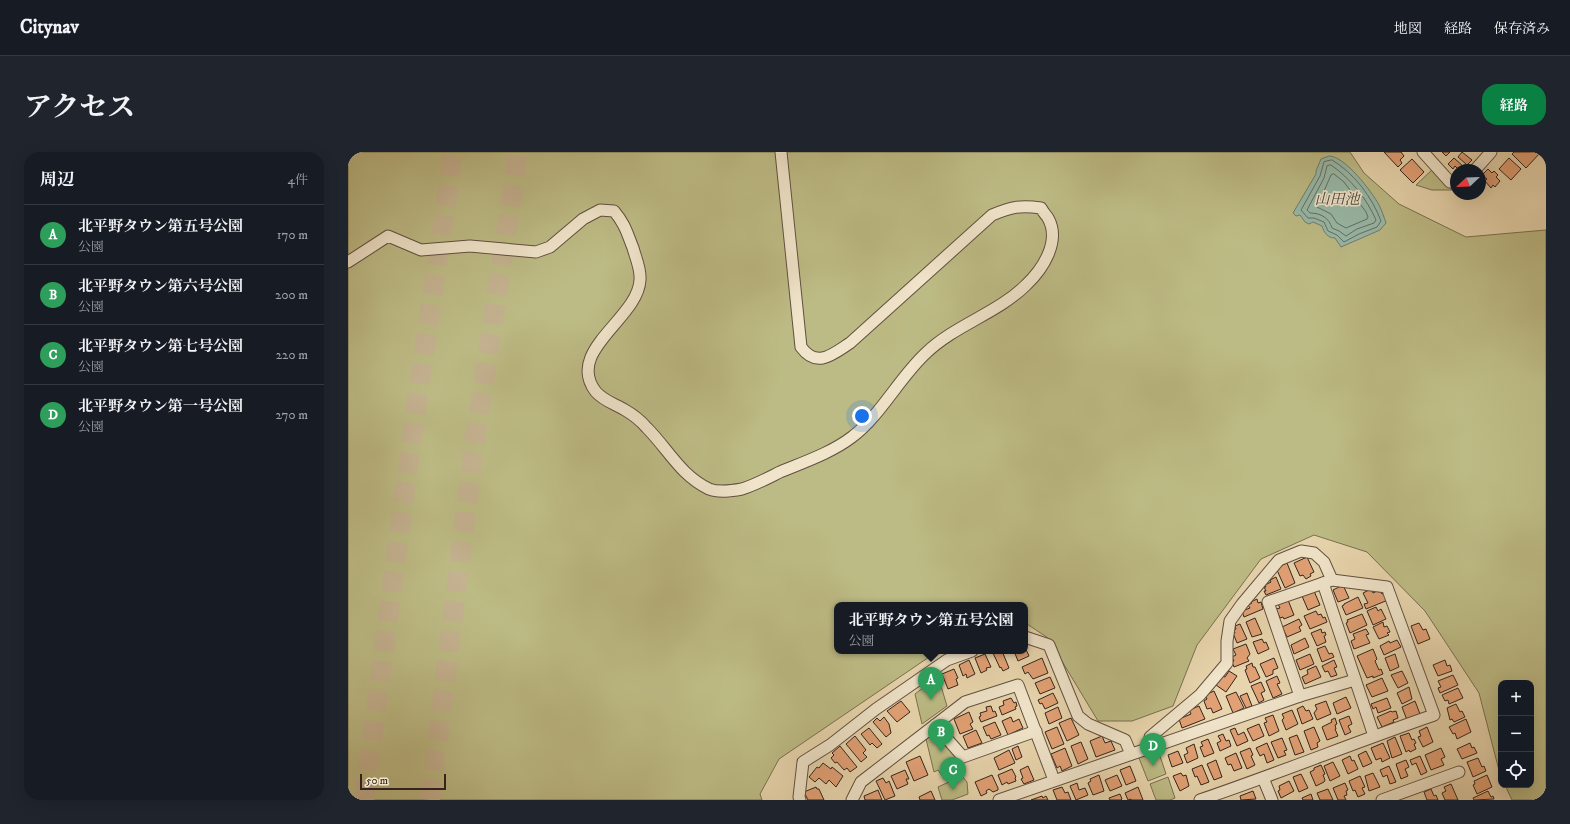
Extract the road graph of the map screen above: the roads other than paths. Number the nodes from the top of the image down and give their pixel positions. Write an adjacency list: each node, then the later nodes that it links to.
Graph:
1 (781, 152): 6 (street)
2 (1423, 152): 5 (street)
3 (1492, 152): 4 (street)
4 (1481, 164)
5 (1450, 182)
6 (348, 262)
7 (1327, 581): 10 (street); 11 (street); 14 (street); 15 (street)
8 (1028, 638): 16 (street)
9 (964, 654): 20 (street)
10 (1355, 680): 11 (street); 14 (street)
11 (1300, 696): 15 (street)
12 (935, 726): 13 (street); 13 (street); 21 (street)
13 (1036, 732): 19 (street)
14 (1374, 736): 18 (street)
15 (1150, 747): 16 (street)
16 (1131, 754): 19 (street)
17 (1459, 772): 25 (street)
18 (1264, 778): 23 (street); 24 (street)
19 (1054, 780): 22 (street)
20 (800, 800)
21 (852, 800)
22 (999, 800)
23 (1200, 800)
24 (1272, 800)
25 (1382, 800)

